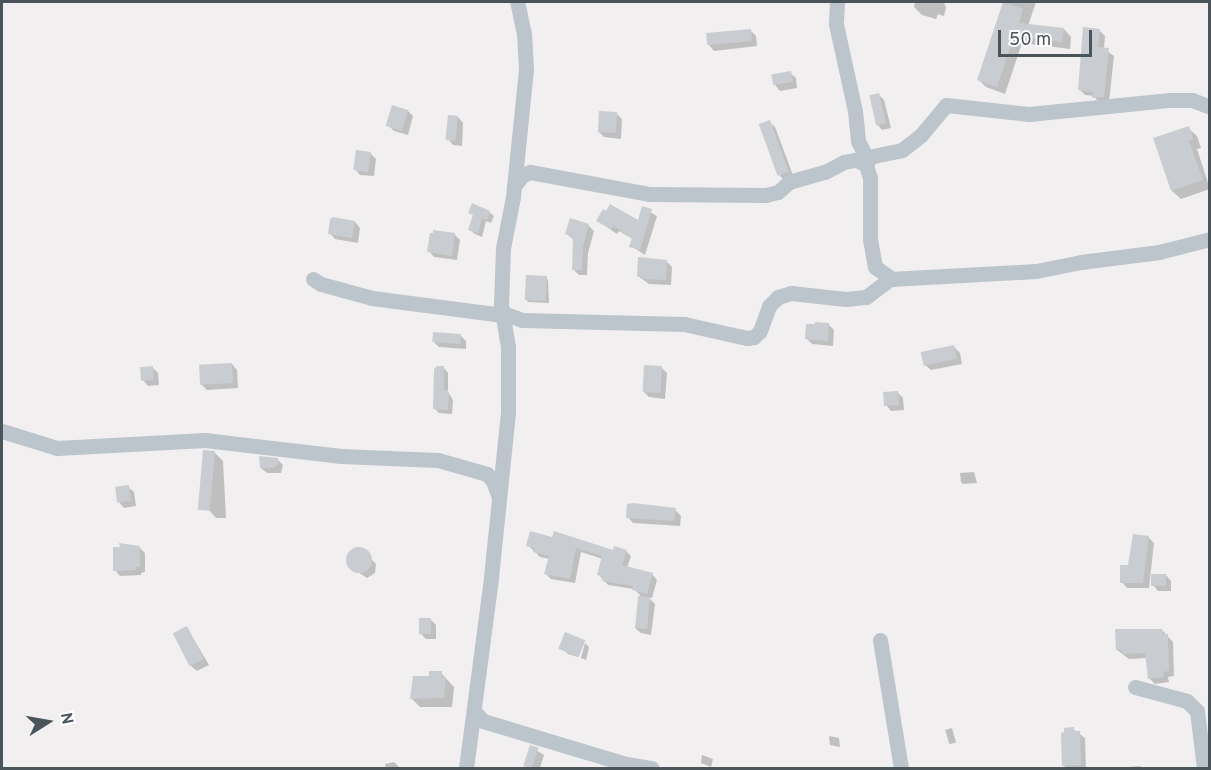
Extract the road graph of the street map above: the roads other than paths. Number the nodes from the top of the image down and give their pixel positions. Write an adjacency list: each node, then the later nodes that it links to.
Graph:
1 (517, 2): 5 (street)
2 (837, 2): 4 (street)
3 (1209, 107): 4 (street)
4 (864, 161): 6 (street); 9 (street)
5 (516, 164): 6 (street); 7 (street)
6 (530, 172): 7 (street)
7 (514, 186): 13 (street)
8 (1209, 239): 11 (street)
9 (875, 267): 11 (street); 12 (street)
10 (313, 279): 13 (street)
11 (892, 279): 12 (street)
12 (870, 293): 13 (street)
13 (506, 319): 15 (street)
14 (2, 431): 16 (street)
15 (503, 461): 16 (street); 17 (street)
16 (487, 474): 17 (street)
17 (499, 499): 20 (street)
18 (880, 640): 23 (street)
19 (1135, 687): 24 (street)
20 (477, 719): 21 (street); 22 (street)
21 (466, 768)
22 (652, 768)
23 (901, 768)
24 (1204, 768)

